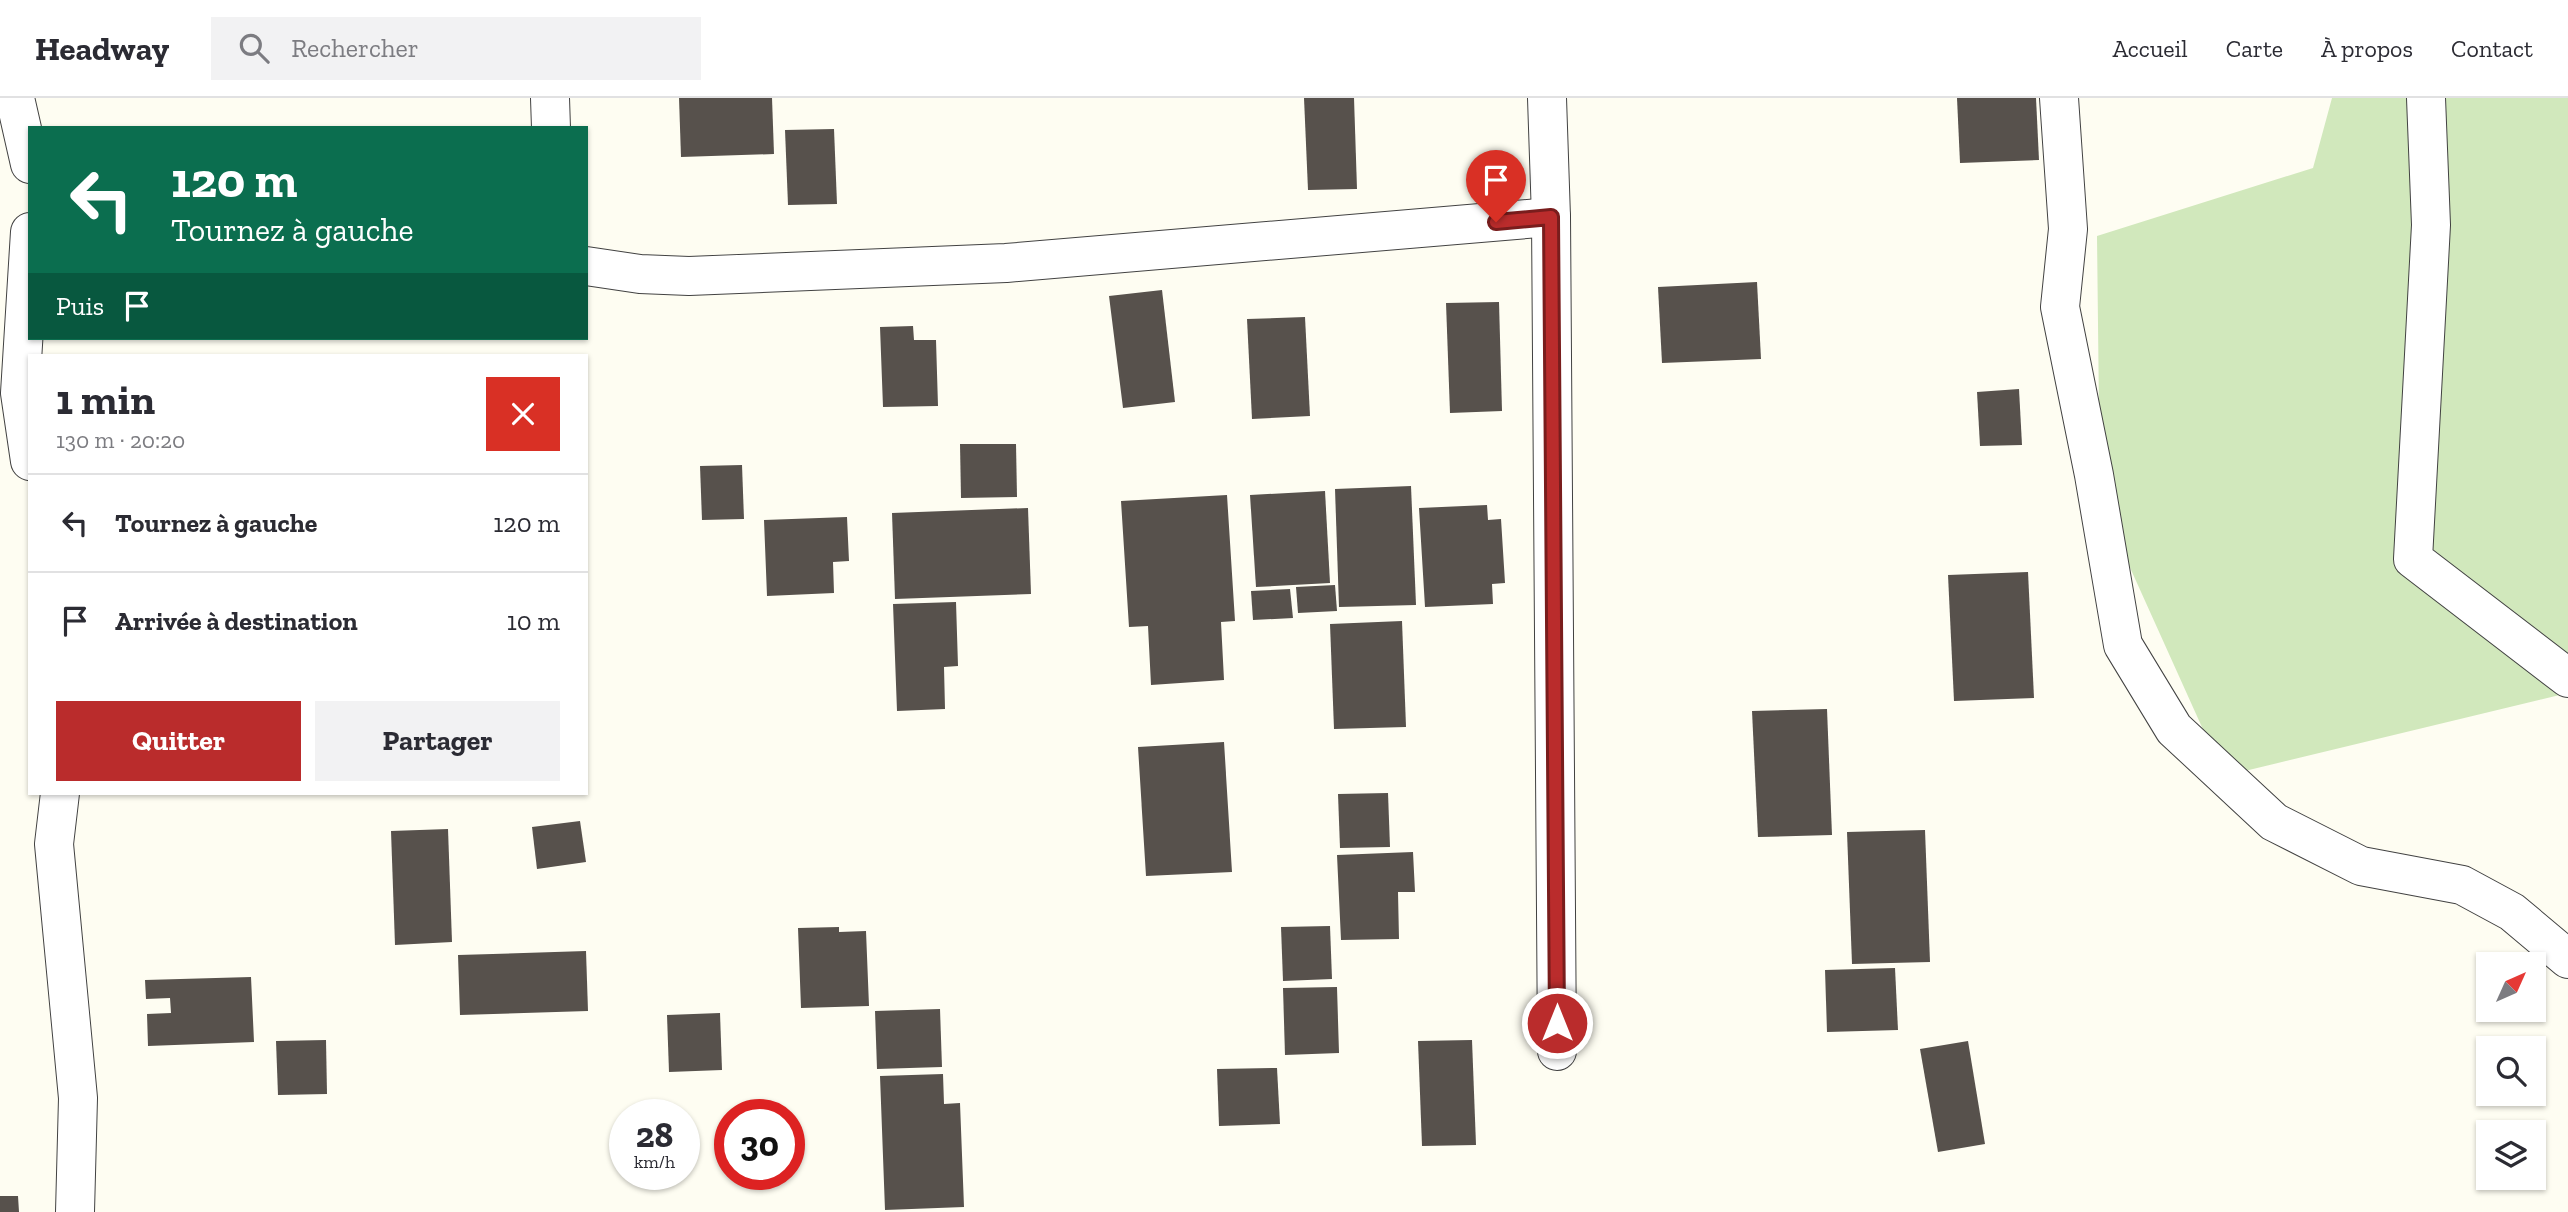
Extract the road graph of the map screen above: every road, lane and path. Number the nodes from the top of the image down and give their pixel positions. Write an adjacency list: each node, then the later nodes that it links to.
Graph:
1 (15, 98): 7 (street)
2 (550, 98): 6 (street)
3 (1547, 98): 8 (street)
4 (2059, 98): 14 (street)
5 (2426, 98): 12 (street)
6 (551, 126)
7 (28, 155)
8 (1551, 217): 10 (street); 15 (street)
9 (28, 264): 11 (street)
10 (588, 266)
11 (28, 447)
12 (2568, 678)
13 (60, 795): 16 (street)
14 (2568, 960)
15 (1557, 1051)
16 (75, 1212)

